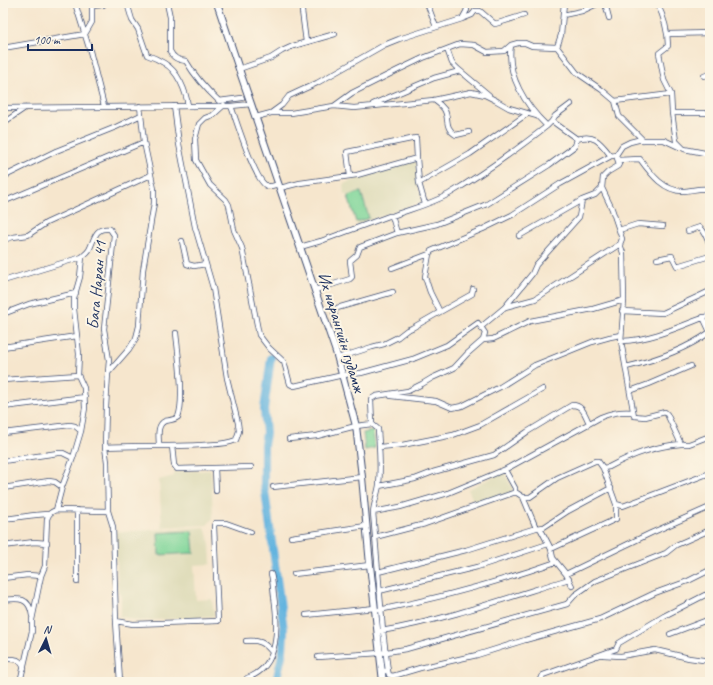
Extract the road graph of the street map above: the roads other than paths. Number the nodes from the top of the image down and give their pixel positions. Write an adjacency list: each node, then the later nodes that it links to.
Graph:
1 (75, 3): 19 (street)
2 (127, 3): 41 (street)
3 (167, 3): 32 (street)
4 (217, 3): 27 (main road, Их нарангийн гудамж)
5 (304, 3): 22 (street)
6 (427, 3): 17 (street)
7 (465, 3): 16 (street)
8 (564, 3): 14 (street)
9 (599, 3): 14 (street)
10 (605, 3): 15 (street)
11 (657, 3): 21 (street)
12 (103, 5): 19 (street)
13 (524, 15): 16 (street)
14 (563, 15): 24 (street)
15 (609, 18)
16 (462, 19): 17 (street)
17 (436, 27): 48 (street)
18 (710, 33): 21 (street)
19 (85, 34): 25 (street); 38 (street)
20 (335, 34): 22 (street)
21 (668, 34): 31 (street)
22 (306, 42): 27 (street)
23 (511, 45): 24 (street); 26 (street); 53 (street)
24 (557, 47): 35 (street)
25 (3, 48)
26 (447, 49): 28 (street); 44 (street)
27 (238, 70): 36 (main road, Их нарангийн гудамж)
28 (460, 71): 34 (street); 45 (street)
29 (710, 74): 30 (street)
30 (704, 76)
31 (671, 94): 35 (street); 49 (street)
32 (242, 98)
33 (434, 100): 34 (street); 45 (street); 58 (street)
34 (497, 101): 51 (street)
35 (614, 101): 60 (street)
36 (251, 104): 43 (street); 54 (main road, Их нарангийн гудамж)
37 (571, 104): 55 (street)
38 (104, 106): 39 (street); 46 (street)
39 (140, 106): 40 (street); 52 (street)
40 (174, 106): 41 (street); 92 (street)
41 (188, 106): 42 (street)
42 (224, 106): 43 (street); 123 (street)
43 (231, 106): 71 (street)
44 (334, 106): 45 (street); 48 (street)
45 (369, 106)
46 (26, 107): 47 (street); 56 (street)
47 (3, 108)
48 (271, 113): 54 (street)
49 (672, 113): 50 (street); 62 (street)
50 (710, 113)
51 (527, 114): 53 (street); 70 (street)
52 (141, 115): 61 (street); 69 (street)
53 (537, 116): 57 (street)
54 (256, 117): 71 (main road, Их нарангийн гудамж)
55 (552, 122): 57 (street); 59 (street)
56 (3, 123)
57 (547, 126): 76 (street)
58 (469, 132)
59 (577, 139): 64 (street); 81 (street)
60 (643, 140): 62 (street); 64 (street)
61 (144, 142): 67 (street); 75 (street)
62 (684, 149): 63 (street)
63 (710, 154)
64 (613, 155): 66 (street); 88 (street)
65 (417, 158): 68 (street); 68 (street); 70 (street)
66 (618, 160): 72 (street); 73 (street)
67 (151, 175): 83 (street); 120 (street)
68 (350, 176): 71 (street)
69 (3, 177)
70 (418, 183): 76 (street)
71 (280, 186): 87 (main road, Их нарангийн гудамж)
72 (602, 188): 74 (street); 79 (street)
73 (710, 189)
74 (582, 200): 82 (street); 101 (street)
75 (3, 202)
76 (425, 204): 77 (street)
77 (392, 216): 81 (street); 87 (street)
78 (663, 226): 79 (street)
79 (619, 230): 85 (street)
80 (688, 231): 86 (street)
81 (397, 233): 96 (street)
82 (519, 236)
83 (3, 240)
84 (182, 241): 92 (street)
85 (620, 244): 100 (street); 101 (street)
86 (710, 246)
87 (300, 247): 96 (main road, Их нарангийн гудамж)
88 (429, 254): 93 (street); 103 (street)
89 (710, 256): 91 (street)
90 (82, 257): 94 (street); 99 (street, Бага Наран 41); 120 (street, Бага Наран 41)
91 (657, 259)
92 (206, 264): 140 (street)
93 (392, 268)
94 (3, 281)
95 (473, 289): 103 (street)
96 (315, 290): 112 (main road, Их нарангийн гудамж)
97 (710, 291): 102 (street)
98 (393, 292): 109 (street)
99 (76, 293): 104 (street); 111 (street, Бага Наран 41)
100 (624, 300): 102 (street); 113 (street)
101 (505, 307): 107 (street)
102 (622, 311): 110 (street)
103 (440, 312): 116 (street)
104 (3, 314)
105 (710, 315): 106 (street)
106 (703, 317): 114 (street); 119 (street)
107 (481, 326): 113 (street); 121 (street)
108 (176, 333): 139 (street)
109 (338, 335): 112 (street); 116 (street)
110 (621, 335): 114 (street); 127 (street)
111 (77, 336): 115 (street); 122 (street, Бага Наран 41)
112 (331, 338): 117 (main road, Их нарангийн гудамж)
113 (483, 340): 127 (street)
114 (621, 341): 119 (street)
115 (3, 347)
116 (345, 356): 117 (street); 121 (street)
117 (338, 358): 123 (main road, Их нарангийн гудамж)
118 (691, 366): 126 (street)
119 (626, 367): 126 (street)
120 (108, 373): 141 (street)
121 (353, 374): 123 (street)
122 (78, 375): 124 (street); 128 (street)
123 (343, 376): 133 (main road, Их нарангийн гудамж)
124 (3, 380)
125 (543, 389): 142 (street)
126 (630, 391): 130 (street)
127 (387, 395): 132 (street)
128 (85, 397): 129 (street); 134 (street)
129 (3, 407)
130 (632, 412): 131 (street); 138 (street)
131 (589, 423): 148 (street); 152 (street)
132 (372, 424): 133 (street); 142 (street)
133 (356, 426): 137 (street); 150 (main road, Их нарангийн гудамж)
134 (81, 431): 135 (street); 143 (street)
135 (3, 433)
136 (710, 436): 138 (street)
137 (289, 439)
138 (681, 444): 147 (street)
139 (160, 446): 140 (street); 141 (street)
140 (172, 446): 146 (street)
141 (105, 447): 163 (street)
142 (379, 447): 152 (street)
143 (73, 458): 144 (street); 151 (street)
144 (3, 461)
145 (251, 467): 146 (street)
146 (215, 468): 156 (street)
147 (603, 468): 155 (street); 158 (street)
148 (505, 470): 157 (street); 164 (street)
149 (710, 473): 159 (street)
150 (362, 477): 153 (street); 167 (main road, Их нарангийн гудамж)
151 (62, 486): 154 (street); 161 (street)
152 (379, 486): 164 (street)
153 (273, 487)
154 (3, 488)
155 (611, 488): 159 (street); 168 (street)
156 (216, 491)
157 (515, 493): 158 (street); 172 (street)
158 (523, 497): 168 (street)
159 (616, 504): 175 (street)
160 (710, 507): 183 (street)
161 (56, 510): 162 (street); 165 (street)
162 (77, 510): 163 (street); 185 (street)
163 (108, 511): 194 (street)
164 (373, 512): 172 (street)
165 (49, 514): 166 (street); 173 (street)
166 (3, 519)
167 (366, 526): 171 (street); 177 (main road, Их нарангийн гудамж)
168 (536, 528): 175 (street); 179 (street)
169 (710, 530): 199 (street)
170 (251, 532): 194 (street)
171 (291, 537)
172 (375, 537): 179 (street)
173 (46, 543): 174 (street); 182 (street)
174 (3, 546)
175 (550, 547): 176 (street); 187 (street)
176 (556, 562): 183 (street); 190 (street)
177 (370, 565): 181 (street); 190 (main road, Их нарангийн гудамж)
178 (710, 570): 205 (street)
179 (378, 572): 187 (street)
180 (271, 574): 198 (street)
181 (294, 574)
182 (41, 576): 184 (street); 193 (street)
183 (567, 577): 186 (street); 195 (street)
184 (3, 578)
185 (77, 582)
186 (572, 586)
187 (379, 591): 190 (street)
188 (705, 595): 200 (street)
189 (3, 600): 193 (street)
190 (377, 610): 191 (street); 195 (main road, Их нарангийн гудамж)
191 (306, 615)
192 (710, 619): 196 (street)
193 (32, 620): 204 (street)
194 (116, 621): 207 (street)
195 (380, 631): 199 (main road, Их нарангийн гудамж)
196 (670, 634)
197 (246, 641): 198 (street)
198 (272, 652): 208 (street)
199 (383, 653): 201 (street); 205 (main road, Их нарангийн гудамж)
200 (601, 655): 203 (street); 210 (street)
201 (318, 657)
202 (3, 659): 204 (street)
203 (710, 661)
204 (24, 668): 206 (street)
205 (385, 671): 209 (main road, Их нарангийн гудамж)
206 (20, 682)
207 (120, 682)
208 (246, 682)
209 (383, 682)
210 (540, 682)

